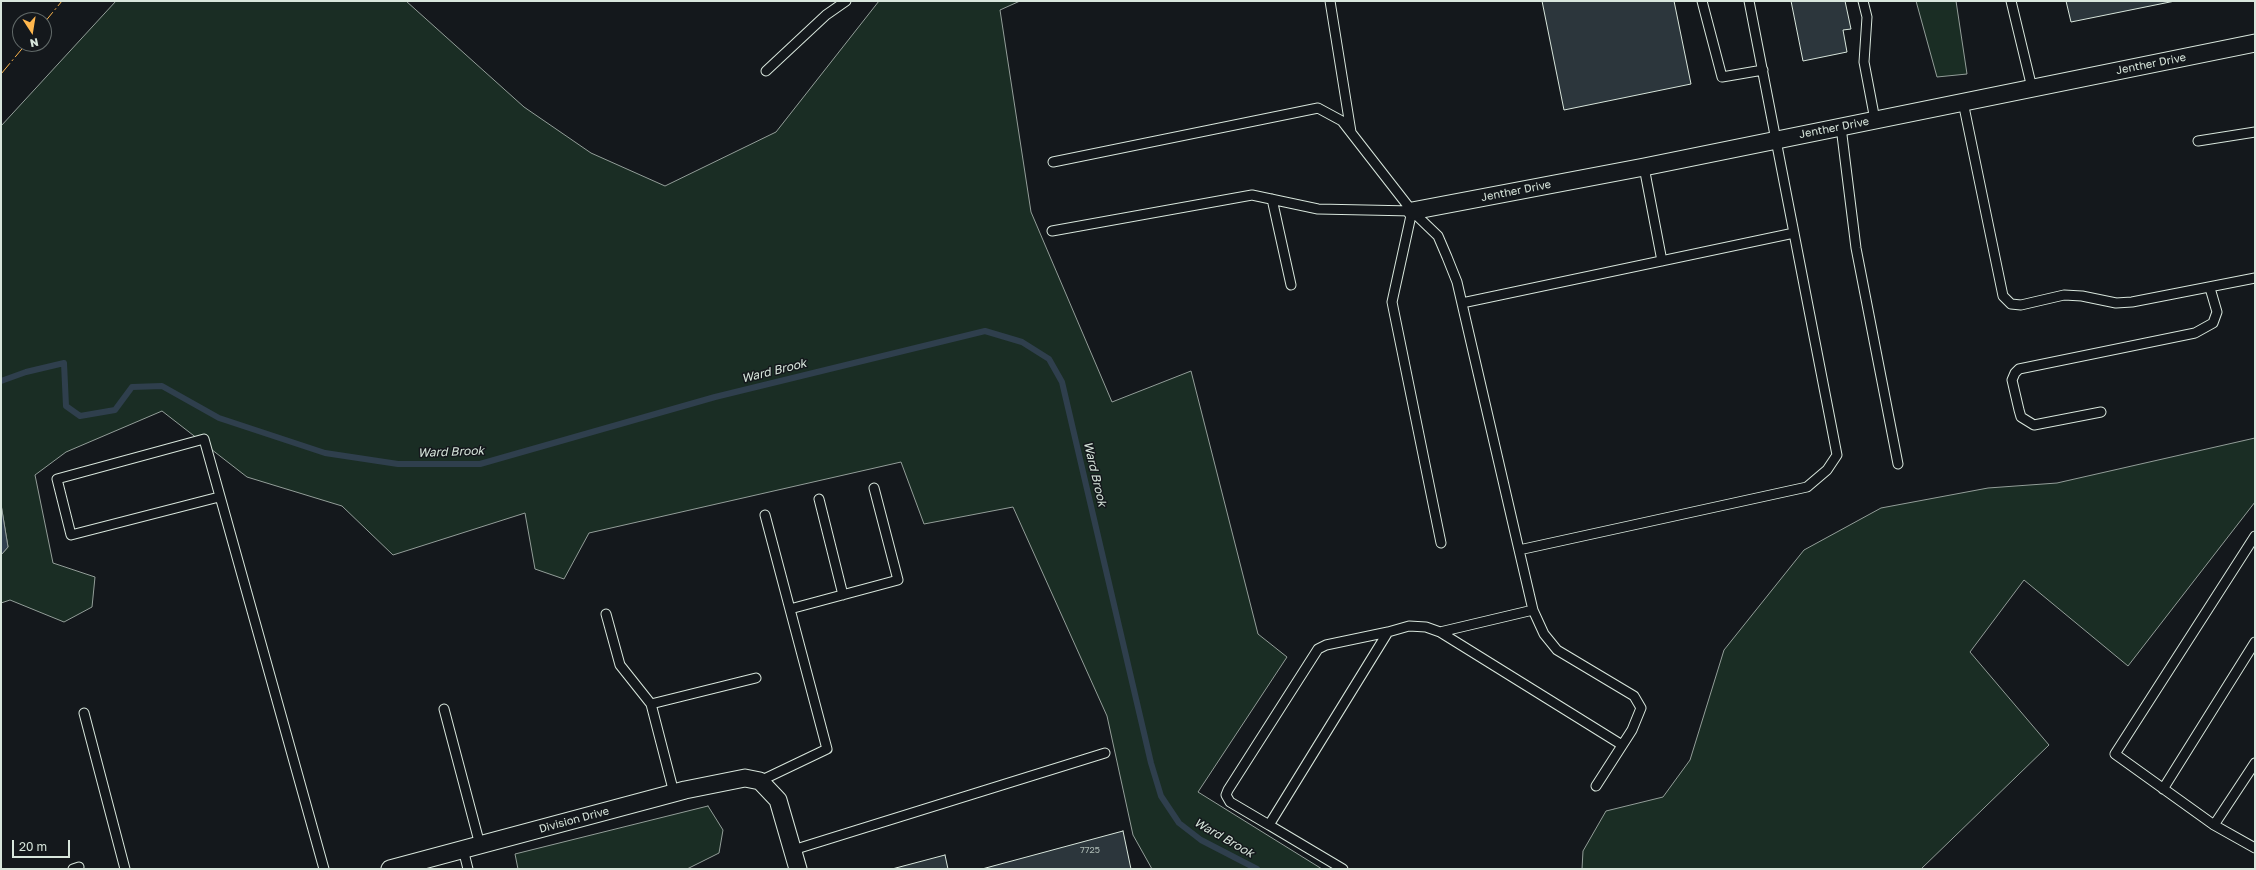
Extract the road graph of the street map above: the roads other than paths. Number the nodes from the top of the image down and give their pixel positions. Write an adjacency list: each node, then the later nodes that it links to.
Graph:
1 (846, 1): 9 (lane)
2 (1330, 1): 15 (lane)
3 (1702, 1): 8 (lane)
4 (1749, 1): 8 (lane)
5 (1863, 1): 12 (lane)
6 (2011, 1): 10 (lane)
7 (2255, 42): 10 (street, Jenther Drive)
8 (1763, 70): 16 (lane)
9 (766, 71)
10 (2032, 88): 11 (street, Jenther Drive)
11 (1963, 102): 12 (street, Jenther Drive); 27 (lane)
12 (1875, 120): 13 (street, Jenther Drive)
13 (1841, 127): 16 (street, Jenther Drive); 30 (lane)
14 (2255, 132): 17 (lane)
15 (1351, 133): 18 (lane); 21 (lane)
16 (1775, 140): 19 (street, Jenther Drive); 23 (lane)
17 (2198, 141)
18 (1053, 162)
19 (1644, 166): 21 (street, Jenther Drive); 24 (lane)
20 (1272, 199): 21 (lane); 22 (lane); 26 (lane)
21 (1412, 211): 28 (lane); 36 (lane)
22 (1052, 231)
23 (1794, 233): 24 (lane); 37 (lane)
24 (1662, 261): 28 (lane)
25 (2255, 278): 27 (lane)
26 (1291, 286)
27 (2210, 288): 29 (lane)
28 (1462, 303): 37 (lane)
29 (2101, 412)
30 (1898, 464)
31 (874, 488): 38 (lane)
32 (220, 497): 32 (lane); 63 (lane)
33 (819, 499): 38 (lane)
34 (765, 515): 39 (lane)
35 (2255, 536): 54 (lane)
36 (1441, 543)
37 (1519, 550): 40 (lane)
38 (843, 595): 39 (lane)
39 (790, 609): 52 (lane)
40 (1533, 610): 43 (lane); 49 (lane)
41 (606, 614): 46 (lane)
42 (1388, 632): 43 (lane); 56 (lane); 56 (lane)
43 (1440, 632): 49 (lane)
44 (2255, 642): 54 (lane)
45 (756, 678): 46 (lane)
46 (651, 704): 55 (lane)
47 (444, 709): 58 (lane)
48 (84, 713): 62 (lane)
49 (1622, 745): 53 (lane)
50 (1105, 753): 61 (lane)
51 (2255, 763): 57 (lane)
52 (760, 781): 55 (street, Division Drive); 61 (street)
53 (1596, 786)
54 (2163, 789): 57 (lane)
55 (674, 793): 58 (street, Division Drive)
56 (1269, 825): 67 (lane)
57 (2214, 825): 59 (lane)
58 (480, 845): 60 (street, Division Drive)
59 (2255, 848)
60 (463, 849): 64 (street, Division Drive); 65 (lane)
61 (793, 850): 66 (street)
62 (125, 869)
63 (324, 869)
64 (390, 869)
65 (468, 869)
66 (798, 869)
67 (1343, 869)

